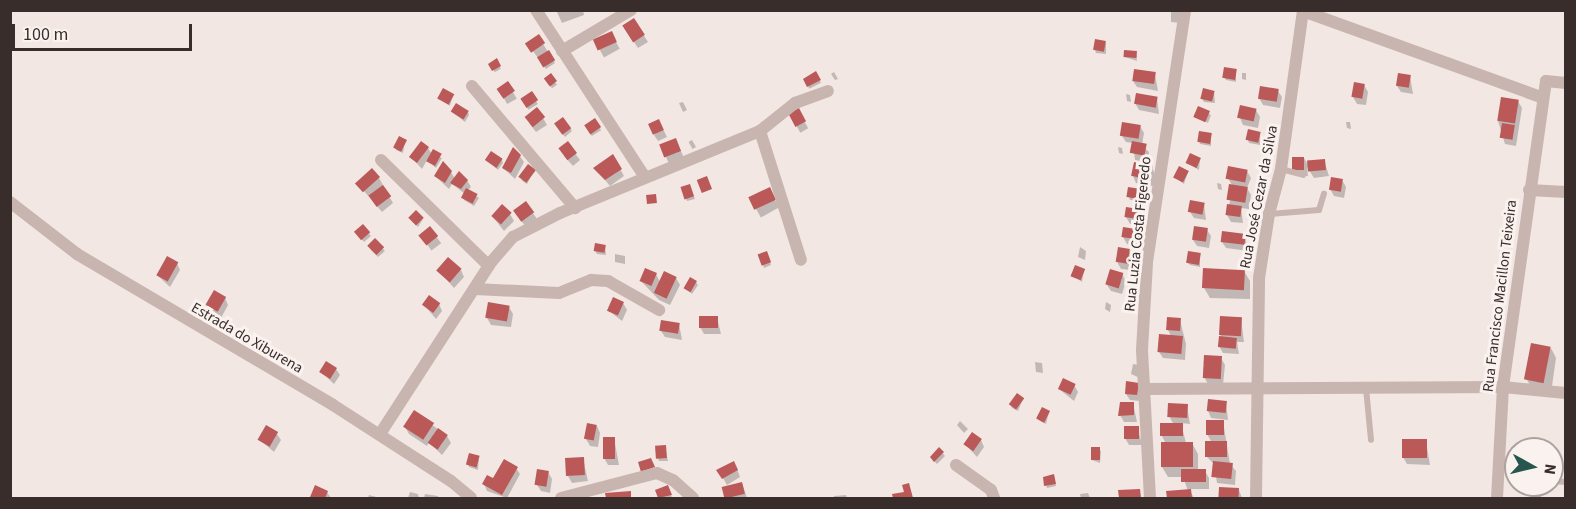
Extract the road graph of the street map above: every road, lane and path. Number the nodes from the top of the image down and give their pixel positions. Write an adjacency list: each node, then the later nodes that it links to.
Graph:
1 (536, 10): 5 (street)
2 (632, 10): 5 (street)
3 (1185, 10): 28 (street, Rua Luzia Costa Figeredo)
4 (1303, 11): 9 (street); 12 (street, Rua José Cezar da Silva)
5 (562, 51): 14 (street)
6 (1566, 83): 9 (street)
7 (472, 86): 19 (street)
8 (828, 92): 10 (street)
9 (1543, 99): 15 (street, Rua Francisco Macillon Teixeira)
10 (760, 130): 14 (street); 21 (street)
11 (381, 160): 22 (street)
12 (1281, 169): 13 (lane); 20 (street, Rua José Cezar da Silva)
13 (1303, 175)
14 (645, 177): 19 (street)
15 (1529, 190): 16 (street); 27 (street, Rua Francisco Macillon Teixeira)
16 (1566, 192)
17 (1324, 194): 20 (lane)
18 (10, 202): 30 (street, Estrada do Xiburena)
19 (575, 208): 22 (street)
20 (1269, 214): 25 (street, Rua José Cezar da Silva)
21 (801, 260)
22 (489, 267): 23 (street)
23 (475, 289): 24 (street); 30 (street)
24 (659, 310)
25 (1255, 386): 26 (street); 28 (street); 38 (street, Rua José Cezar da Silva)
26 (1366, 387): 27 (street); 31 (lane)
27 (1503, 387): 29 (street); 39 (street, Rua Francisco Macillon Teixeira)
28 (1144, 389): 37 (street, Rua Luzia Costa Figeredo)
29 (1566, 393)
30 (380, 434): 34 (street, Estrada do Xiburena)
31 (1371, 440)
32 (956, 465): 33 (street)
33 (993, 494)
34 (471, 498)
35 (561, 498): 36 (street)
36 (693, 498)
37 (1150, 498)
38 (1256, 498)
39 (1497, 498)

